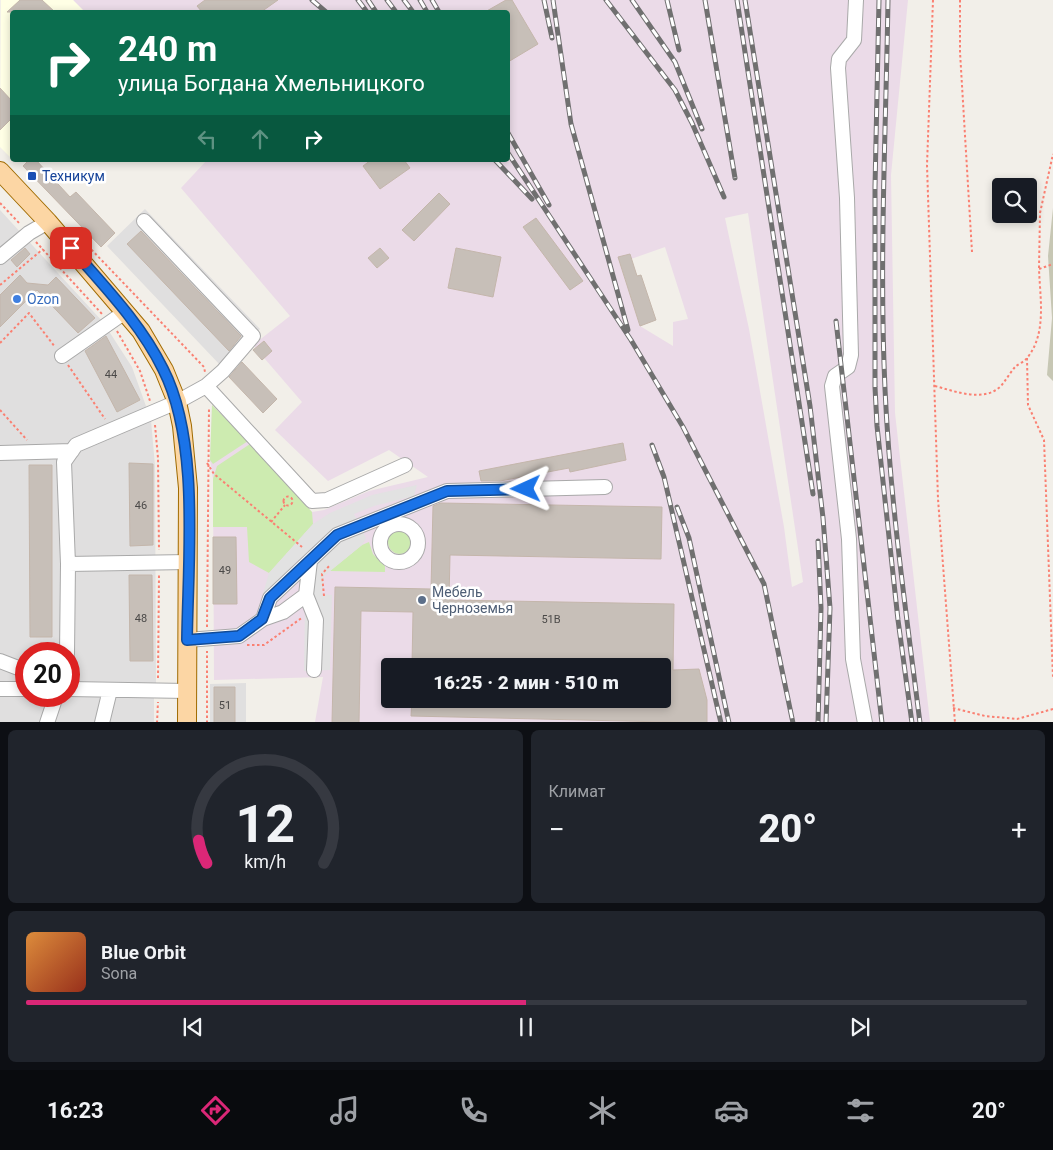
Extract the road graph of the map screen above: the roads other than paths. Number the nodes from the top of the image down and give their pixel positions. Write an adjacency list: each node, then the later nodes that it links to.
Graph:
1 (856, 0): 39 (street)
2 (0, 171): 4 (main road)
3 (144, 221): 8 (street)
4 (48, 222): 5 (street); 6 (main road)
5 (0, 257)
6 (125, 312): 7 (street); 9 (main road)
7 (62, 356)
8 (206, 386): 9 (street); 12 (street)
9 (177, 402): 10 (street); 19 (main road)
10 (72, 451): 11 (street); 20 (street)
11 (0, 453)
12 (405, 465)
13 (605, 487): 14 (street)
14 (415, 504): 15 (street); 16 (street)
15 (408, 526): 17 (street); 17 (street)
16 (354, 528): 17 (street); 18 (street)
17 (381, 535)
18 (310, 561): 21 (street); 22 (street)
19 (188, 562): 20 (street); 23 (main road)
20 (68, 564): 24 (street)
21 (306, 595): 22 (street); 27 (street)
22 (262, 619): 23 (street)
23 (187, 640): 34 (main road)
24 (67, 642)
25 (0, 661): 26 (street)
26 (15, 667)
27 (314, 670)
28 (80, 686): 32 (street)
29 (0, 688): 30 (street)
30 (15, 689)
31 (80, 690): 32 (street)
32 (96, 690): 33 (street)
33 (110, 690): 34 (street); 37 (street)
34 (187, 691): 38 (main road)
35 (52, 707): 36 (street)
36 (47, 722)
37 (102, 722)
38 (186, 722)
39 (866, 722)

